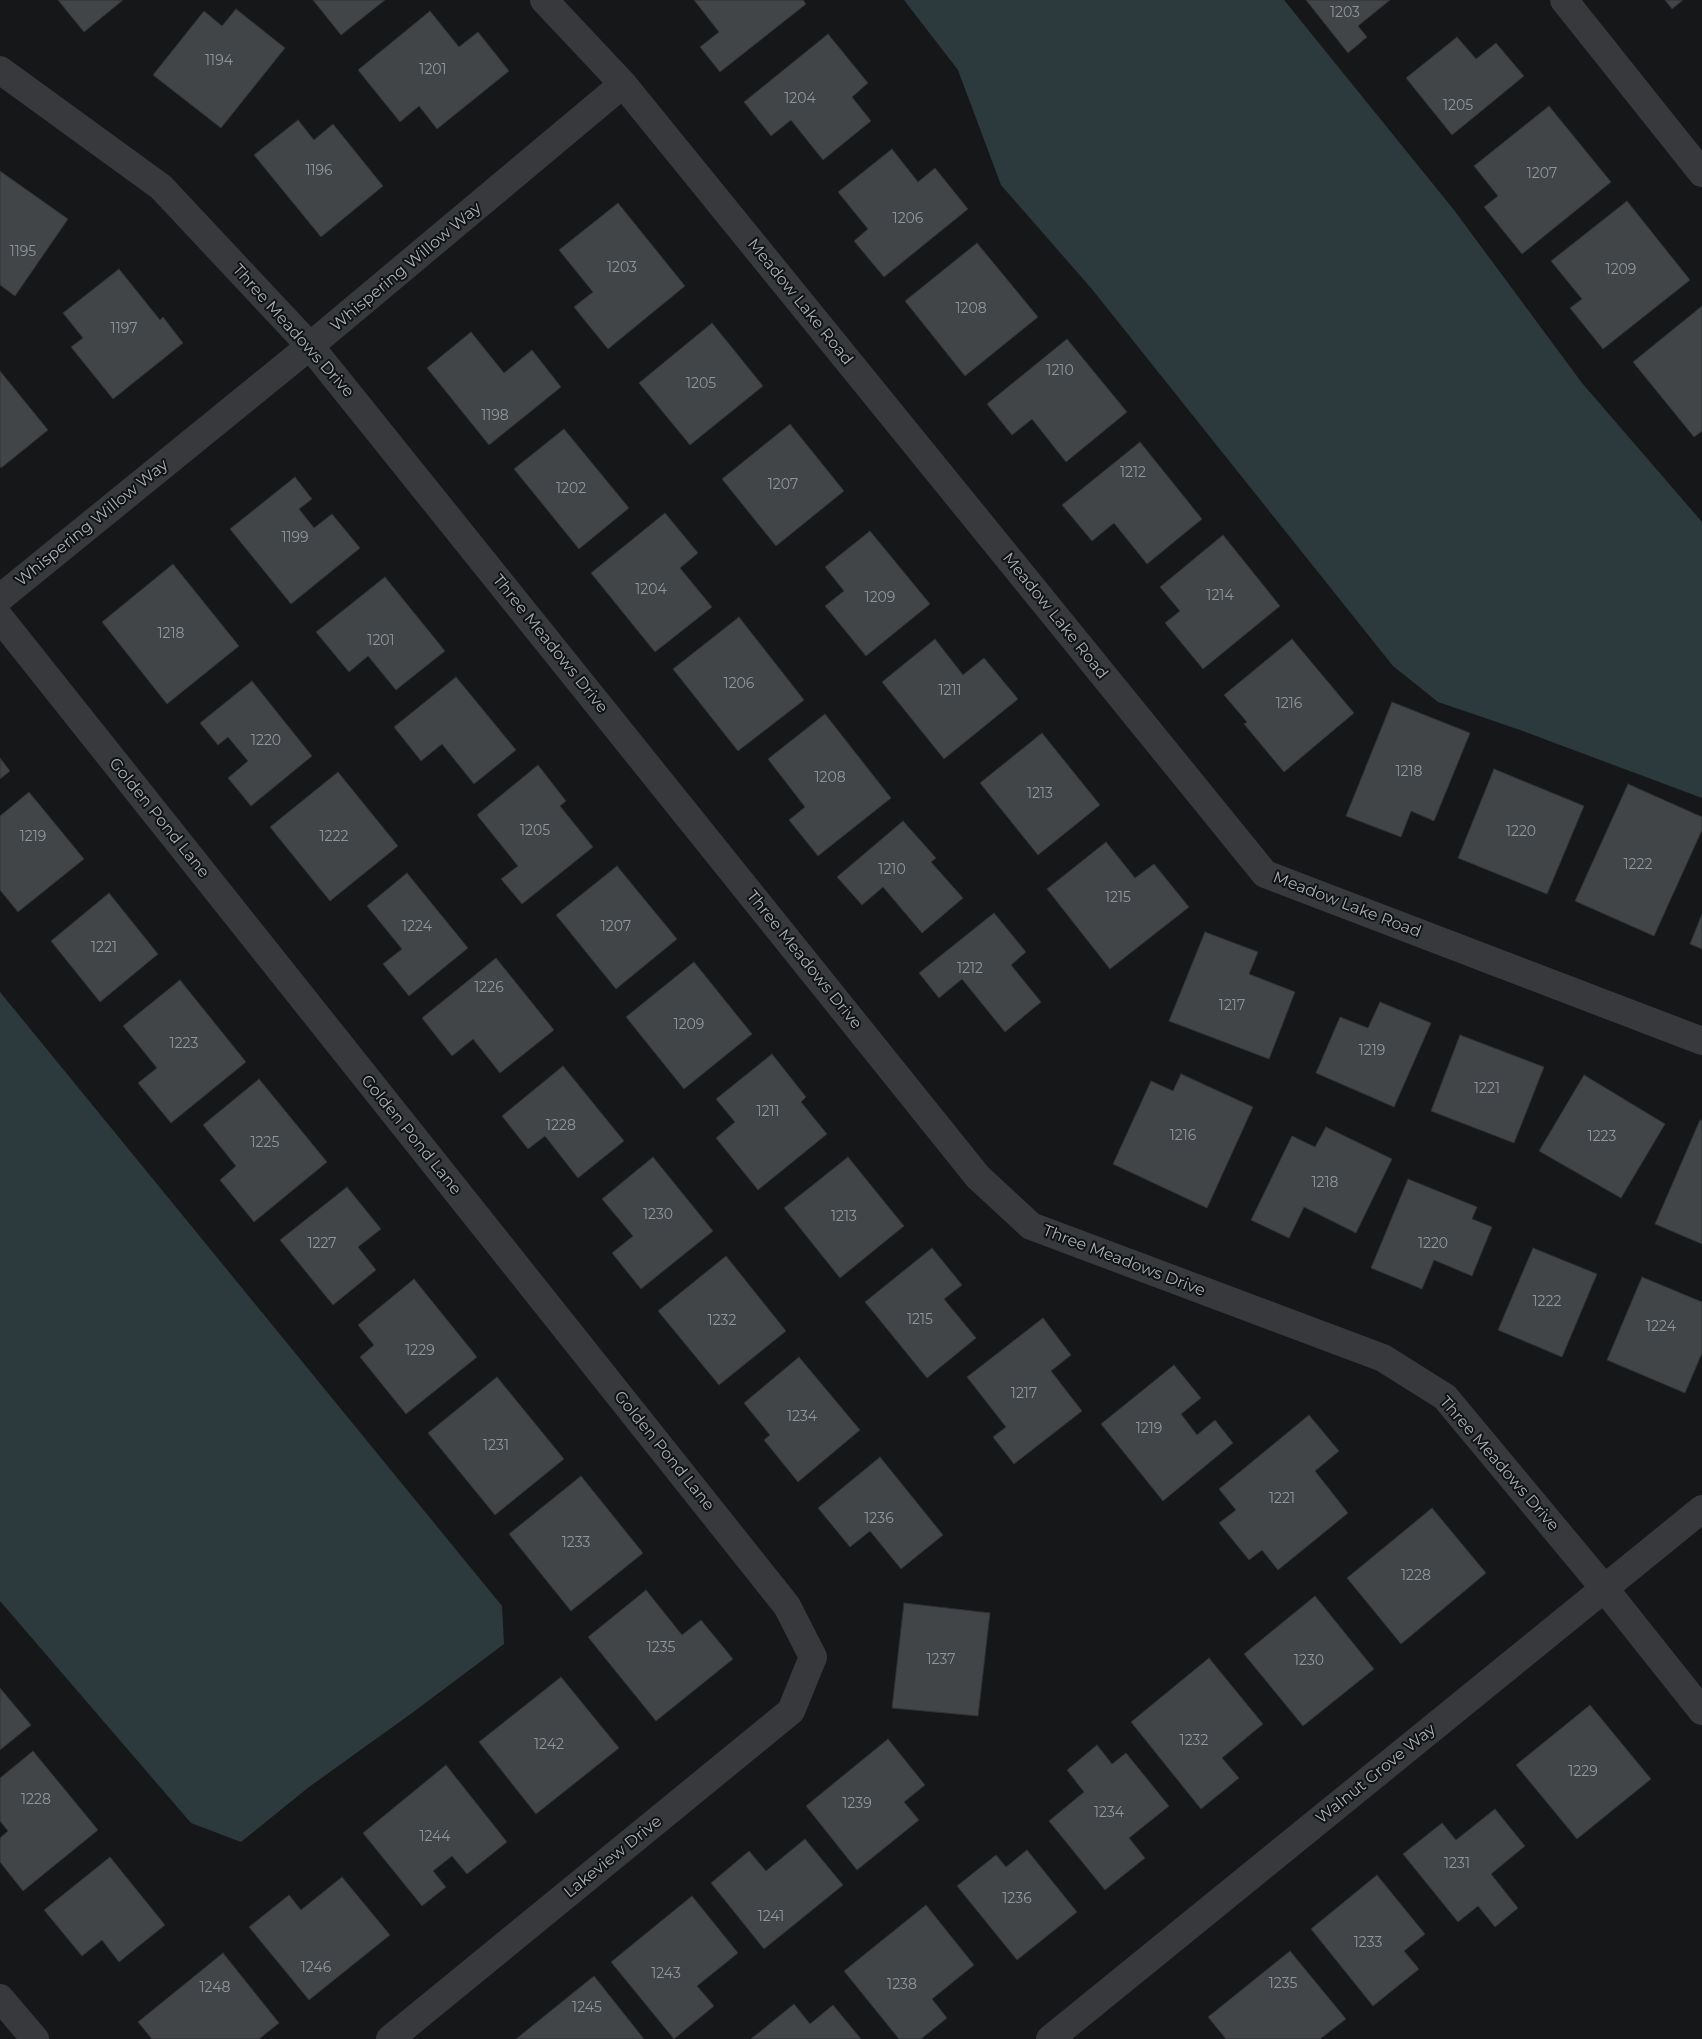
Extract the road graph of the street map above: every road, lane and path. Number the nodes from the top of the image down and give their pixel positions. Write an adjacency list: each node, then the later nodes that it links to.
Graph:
1 (544, 0): 4 (street, Meadow Lake Road)
2 (1564, 0): 5 (street)
3 (0, 70): 6 (street, Three Meadows Drive)
4 (623, 84): 6 (street, Whispering Willow Way); 9 (street, Meadow Lake Road)
5 (1702, 173)
6 (310, 346): 7 (street, Whispering Willow Way); 11 (street, Three Meadows Drive)
7 (0, 598)
8 (0, 618): 12 (street, Golden Pond Lane)
9 (1702, 1041)
10 (1702, 1509): 11 (street, Walnut Grove Way)
11 (1604, 1588): 13 (street, Three Meadows Drive); 17 (street, Walnut Grove Way)
12 (813, 1657): 16 (street, Lakeview Drive)
13 (1702, 1711)
14 (0, 1998): 15 (street)
15 (34, 2039)
16 (390, 2039)
17 (1050, 2039)

